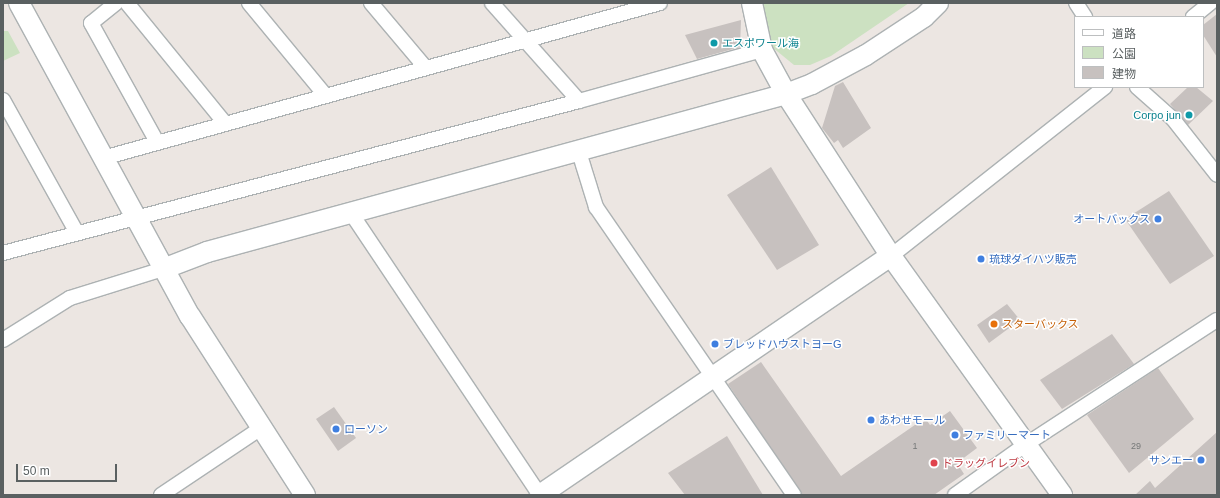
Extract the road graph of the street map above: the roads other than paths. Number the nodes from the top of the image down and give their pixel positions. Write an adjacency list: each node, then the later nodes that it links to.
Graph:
1 (19, 3): 27 (street)
2 (116, 3): 25 (street)
3 (127, 3): 24 (street)
4 (249, 3): 21 (street)
5 (370, 3): 17 (street)
6 (492, 3): 15 (street)
7 (660, 3): 12 (street)
8 (752, 3): 16 (street)
9 (938, 3): 20 (street)
10 (1076, 3): 13 (street)
11 (1210, 3): 14 (street)
12 (621, 8): 15 (street)
13 (1084, 16)
14 (1194, 16)
15 (525, 39): 17 (street); 23 (street)
16 (762, 50): 20 (street); 23 (street)
17 (425, 67): 21 (street)
18 (1104, 88): 33 (street)
19 (1138, 88): 28 (street)
20 (786, 94): 26 (street); 33 (street)
21 (324, 95): 24 (street)
22 (3, 100): 31 (street)
23 (579, 101): 30 (street)
24 (225, 123): 25 (street)
25 (157, 142): 27 (street)
26 (579, 152): 29 (street); 37 (street)
27 (103, 158): 30 (street)
28 (1217, 175)
29 (351, 213): 34 (street); 42 (street)
30 (135, 217): 31 (street); 34 (street)
31 (77, 233): 32 (street)
32 (4, 250)
33 (891, 256): 37 (street); 39 (street)
34 (163, 268): 36 (street); 38 (street)
35 (1217, 320): 39 (street)
36 (3, 340)
37 (714, 375): 42 (street); 43 (street)
38 (261, 428): 40 (street); 41 (street)
39 (1025, 445): 44 (street); 45 (street)
40 (161, 495)
41 (305, 495)
42 (540, 495)
43 (794, 495)
44 (955, 495)
45 (1062, 495)

